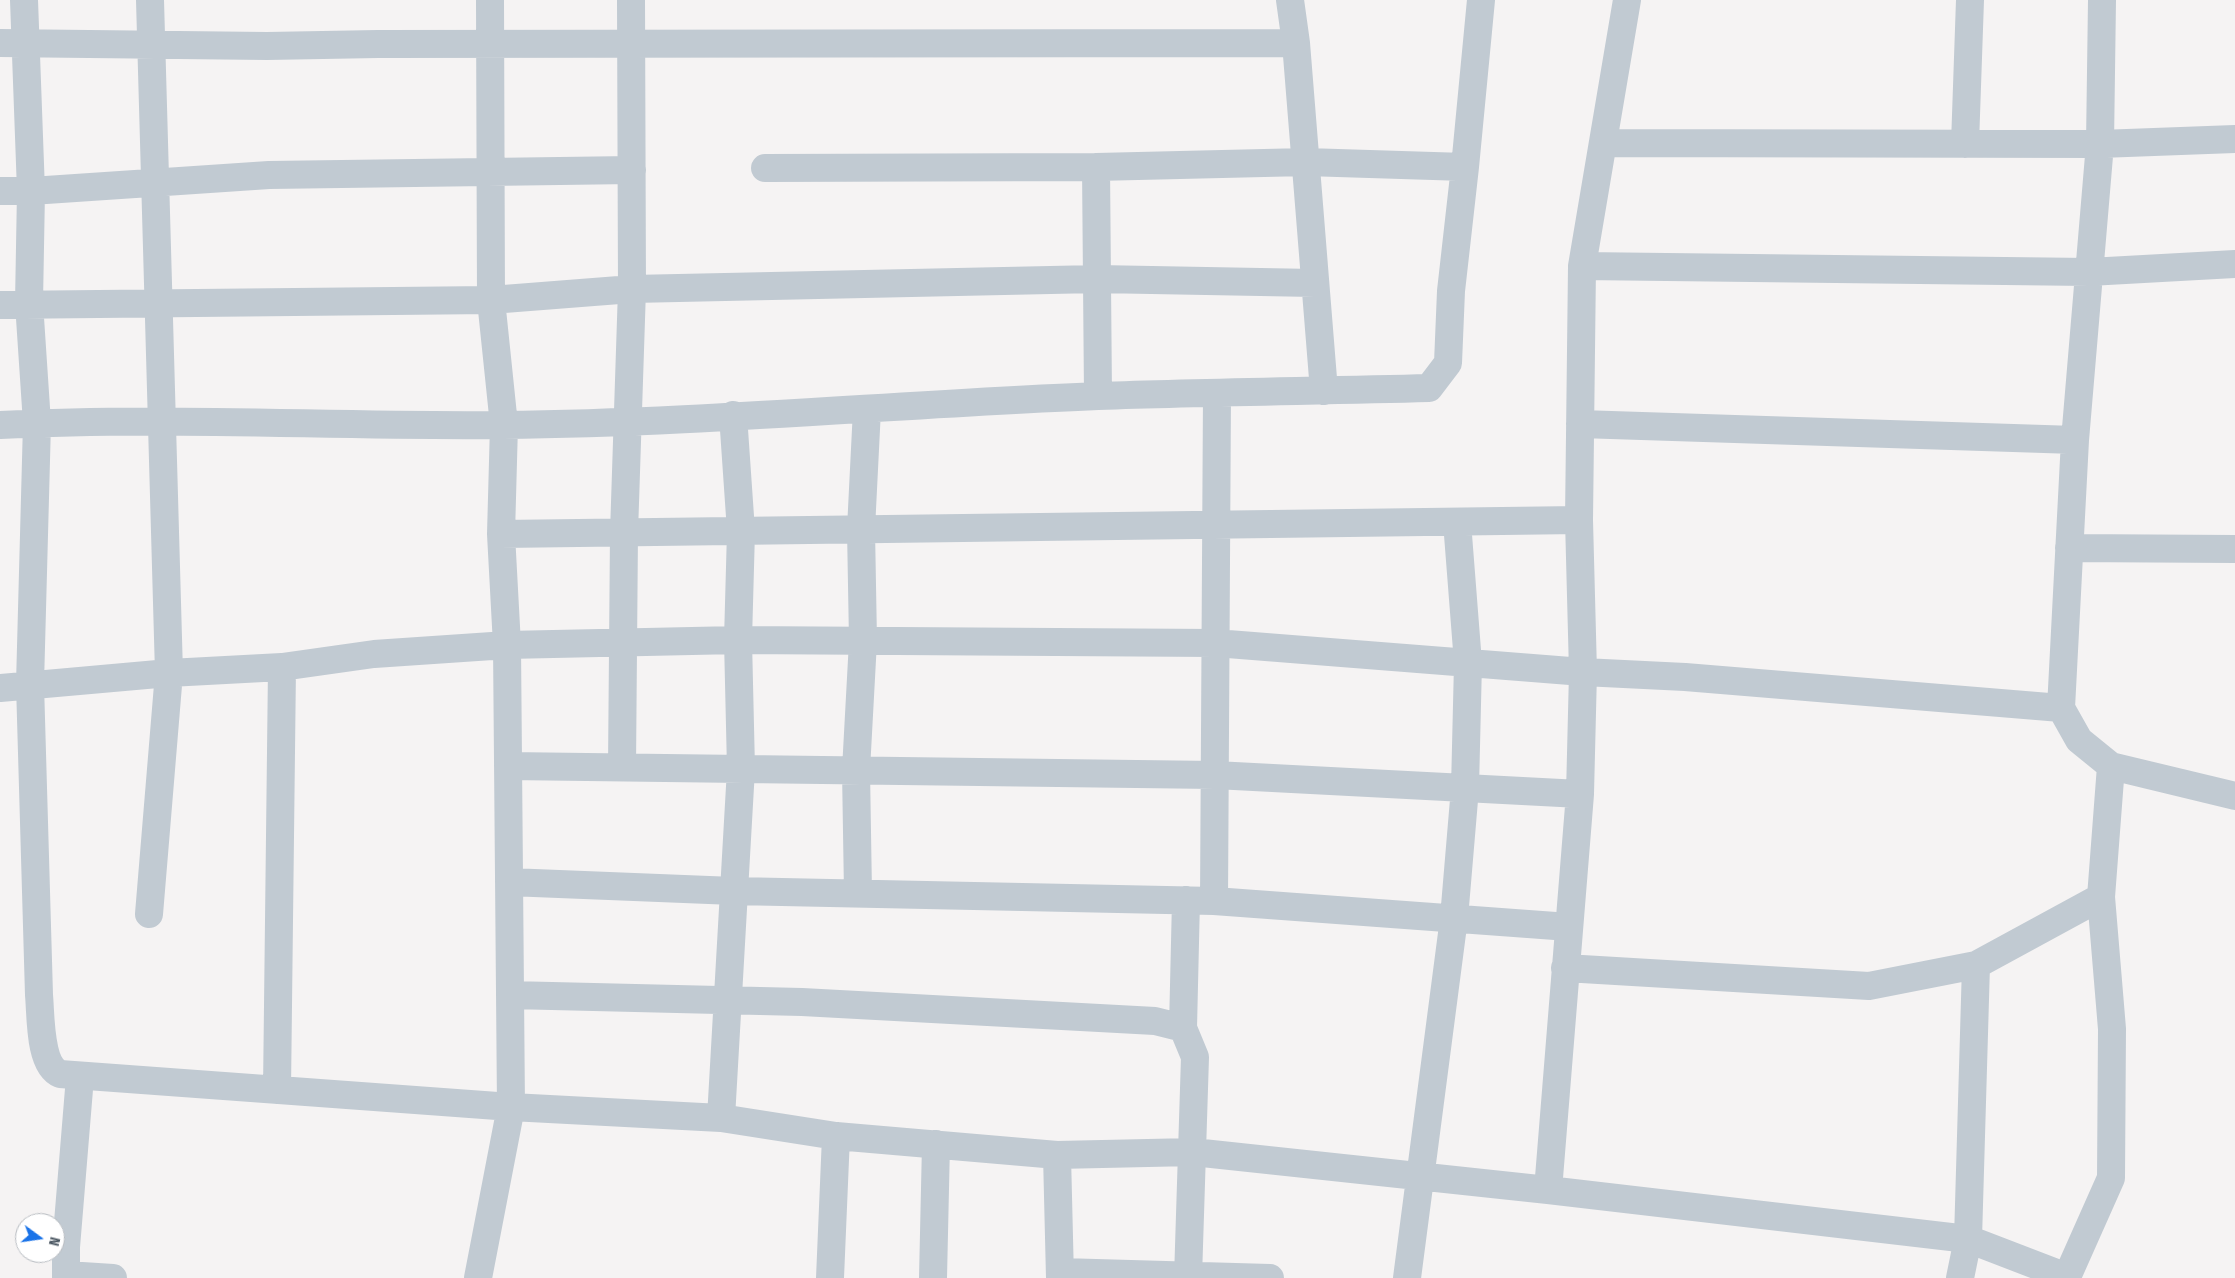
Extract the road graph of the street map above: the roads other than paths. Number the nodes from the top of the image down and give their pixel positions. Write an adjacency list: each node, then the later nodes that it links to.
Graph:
1 (24, 0): 10 (street)
2 (150, 0): 12 (street)
3 (490, 0): 13 (street)
4 (631, 0): 14 (street)
5 (1290, 0): 11 (street)
6 (1481, 0): 21 (street)
7 (1627, 0): 16 (street)
8 (1970, 0): 17 (street)
9 (2102, 0): 18 (street)
10 (12, 43): 12 (street); 27 (street)
11 (1296, 43): 14 (street); 19 (street)
12 (151, 44): 13 (street); 25 (street)
13 (490, 45): 14 (street); 24 (street)
14 (631, 45): 23 (street)
15 (2235, 139): 18 (street)
16 (1603, 143): 17 (street); 29 (street)
17 (1965, 144): 18 (street)
18 (2100, 144): 30 (street)
19 (1306, 162): 20 (street); 21 (street); 32 (street)
20 (1096, 167): 22 (street); 31 (street)
21 (1465, 167): 38 (street)
22 (765, 168)
23 (632, 170): 24 (street); 33 (street)
24 (491, 174): 25 (street); 34 (street)
25 (155, 183): 27 (street); 36 (street)
26 (0, 191): 27 (street)
27 (31, 191): 35 (street)
28 (2235, 264): 30 (street)
29 (1582, 266): 30 (street); 46 (street)
30 (2089, 272): 49 (street)
31 (1097, 279): 32 (street); 33 (street); 40 (street)
32 (1315, 283): 38 (street)
33 (632, 289): 34 (street); 44 (street)
34 (490, 300): 36 (street); 48 (street)
35 (29, 304): 36 (street); 37 (street); 45 (street)
36 (159, 304): 43 (street)
37 (0, 305)
38 (1324, 391): 39 (street)
39 (1216, 393): 40 (street); 52 (street)
40 (1098, 396): 41 (street)
41 (867, 409): 42 (street); 53 (street)
42 (733, 415): 44 (street); 54 (street)
43 (162, 421): 45 (street); 48 (street); 67 (street)
44 (628, 421): 48 (street); 55 (street)
45 (37, 423): 47 (street); 68 (street)
46 (1580, 424): 49 (street); 50 (street)
47 (0, 425)
48 (504, 425): 56 (street)
49 (2075, 440): 57 (street)
50 (1579, 520): 51 (street); 66 (street)
51 (1457, 522): 52 (street); 64 (street)
52 (1215, 525): 53 (street); 62 (street)
53 (861, 529): 54 (street); 60 (street)
54 (741, 531): 55 (street); 59 (street)
55 (624, 532): 56 (street); 61 (street)
56 (502, 534): 63 (street)
57 (2069, 548): 58 (street); 70 (street)
58 (2235, 549)
59 (738, 640): 60 (street); 61 (street); 74 (street)
60 (863, 641): 62 (street); 75 (street)
61 (624, 642): 63 (street); 73 (street)
62 (1215, 644): 64 (street); 76 (street)
63 (507, 645): 65 (street); 71 (street)
64 (1468, 663): 66 (street); 77 (street)
65 (282, 667): 67 (street); 95 (street)
66 (1583, 672): 70 (street); 78 (street)
67 (169, 673): 68 (street); 86 (street)
68 (30, 684): 69 (street); 94 (street)
69 (0, 688)
70 (2061, 708): 72 (street)
71 (508, 766): 73 (street); 80 (street)
72 (2111, 766): 79 (street); 83 (street)
73 (622, 767): 74 (street)
74 (741, 769): 75 (street); 81 (street)
75 (856, 770): 76 (street); 82 (street)
76 (1215, 775): 77 (street); 85 (street)
77 (1465, 788): 78 (street); 87 (street)
78 (1580, 794): 88 (street)
79 (2235, 796)
80 (509, 882): 81 (street); 91 (street)
81 (734, 891): 82 (street); 92 (street)
82 (858, 893): 84 (street)
83 (2101, 897): 89 (street); 115 (street)
84 (1186, 900): 85 (street); 93 (street)
85 (1214, 901): 87 (street)
86 (149, 914)
87 (1454, 918): 88 (street); 102 (street)
88 (1568, 927): 90 (street)
89 (1976, 965): 90 (street); 104 (street)
90 (1565, 968): 103 (street)
91 (510, 994): 92 (street); 96 (street)
92 (729, 1000): 93 (street); 97 (street)
93 (1183, 1028): 100 (street)
94 (80, 1077): 95 (street); 106 (street)
95 (277, 1090): 96 (street)
96 (512, 1107): 97 (street); 109 (street)
97 (721, 1118): 98 (street)
98 (836, 1136): 99 (street); 110 (street)
99 (936, 1144): 101 (street); 111 (street)
100 (1193, 1152): 101 (street); 102 (street); 107 (street)
101 (1057, 1155): 105 (street)
102 (1421, 1177): 103 (street); 113 (street)
103 (1548, 1190): 104 (street)
104 (1968, 1239): 114 (street); 115 (street)
105 (1060, 1275): 107 (street)
106 (66, 1276): 108 (street)
107 (1188, 1277): 112 (street)
108 (112, 1278)
109 (478, 1278)
110 (830, 1278)
111 (933, 1278)
112 (1270, 1278)
113 (1407, 1278)
114 (1960, 1278)
115 (2068, 1278)

